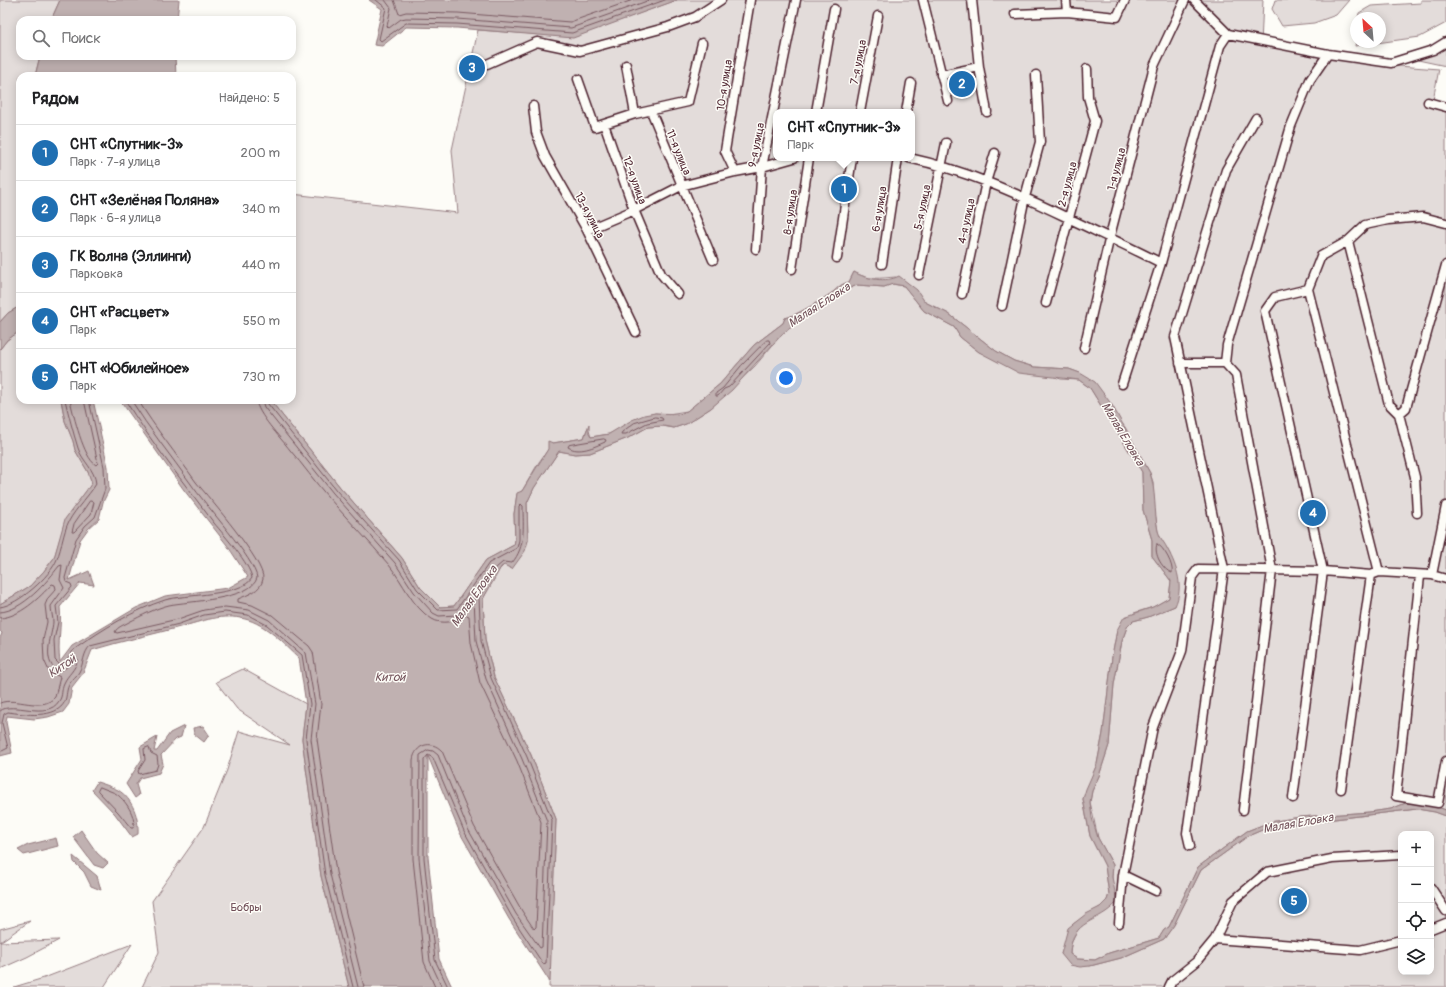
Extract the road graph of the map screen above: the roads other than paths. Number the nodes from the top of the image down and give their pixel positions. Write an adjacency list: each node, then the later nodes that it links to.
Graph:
1 (721, 0): 18 (street)
2 (750, 0): 49 (street, 10-я улица)
3 (796, 0): 30 (street, 9-я улица)
4 (923, 0): 22 (street)
5 (972, 0): 20 (street)
6 (1066, 0): 11 (street)
7 (1125, 0): 11 (street)
8 (1185, 0): 57 (street, 1-я улица)
9 (1194, 0): 14 (street)
10 (834, 9): 31 (street)
11 (1067, 12): 12 (street)
12 (1015, 14)
13 (878, 16): 32 (street, 7-я улица)
14 (1228, 34): 17 (street); 62 (street)
15 (1446, 42): 17 (street)
16 (702, 43): 34 (street)
17 (1328, 54): 74 (street)
18 (487, 64)
19 (626, 66): 37 (street)
20 (979, 67): 22 (street); 35 (street)
21 (1087, 69): 54 (street, 2-я улица)
22 (940, 75): 26 (street)
23 (1036, 75): 52 (street)
24 (578, 79): 39 (street)
25 (911, 83): 33 (street)
26 (948, 101)
27 (1428, 102): 29 (street)
28 (533, 106): 56 (street, 13-я улица)
29 (1446, 107)
30 (774, 109)
31 (817, 109)
32 (861, 109)
33 (907, 109)
34 (650, 111): 37 (street); 51 (street, 11-я улица)
35 (987, 112)
36 (773, 113): 48 (street, 9-я улица)
37 (635, 114): 39 (street)
38 (1256, 118): 75 (street)
39 (604, 124): 53 (street, 12-я улица)
40 (946, 143): 47 (street, 5-я улица)
41 (995, 153): 50 (street, 4-я улица)
42 (915, 159): 47 (street)
43 (783, 161): 48 (street)
44 (809, 161): 65 (street, 8-я улица)
45 (852, 161): 60 (street)
46 (898, 161): 63 (street, 6-я улица)
47 (942, 165): 50 (street); 66 (street, 5-я улица)
48 (762, 167): 49 (street); 59 (street, 9-я улица)
49 (735, 172): 51 (street)
50 (986, 182): 52 (street); 69 (street, 4-я улица)
51 (681, 186): 53 (street); 61 (street, 11-я улица)
52 (1025, 197): 54 (street); 71 (street)
53 (634, 210): 56 (street); 68 (street, 12-я улица)
54 (1069, 218): 57 (street); 70 (street, 2-я улица)
55 (1446, 223): 58 (street)
56 (587, 230): 72 (street, 13-я улица)
57 (1110, 236): 62 (street); 73 (street, 1-я улица)
58 (1348, 240): 67 (street); 77 (street)
59 (756, 249)
60 (837, 258)
61 (713, 260)
62 (1161, 263): 76 (street)
63 (882, 264)
64 (1446, 265): 77 (street)
65 (792, 270)
66 (918, 275)
67 (1308, 289): 82 (street); 83 (street)
68 (678, 294)
69 (962, 294)
70 (1046, 303)
71 (1002, 306)
72 (636, 332)
73 (1084, 348)
74 (1225, 363): 75 (street); 81 (street)
75 (1180, 364): 80 (street)
76 (1122, 384)
77 (1398, 414): 79 (street)
78 (1446, 506): 84 (street)
79 (1417, 513)
80 (1224, 569): 81 (street); 91 (street); 93 (street)
81 (1272, 570): 82 (street); 90 (street)
82 (1323, 571): 83 (street); 89 (street)
83 (1375, 574): 85 (street); 88 (street)
84 (1432, 575): 85 (street); 86 (street)
85 (1420, 576): 87 (street)
86 (1446, 579)
87 (1446, 761)
88 (1341, 789)
89 (1293, 798)
90 (1243, 810)
91 (1190, 846)
92 (1398, 856): 100 (street)
93 (1123, 875): 94 (street); 97 (street)
94 (1156, 891)
95 (1434, 893): 96 (street)
96 (1446, 911)
97 (1119, 923)
98 (1446, 923): 99 (street)
99 (1434, 929)
100 (1215, 939): 101 (street); 102 (street)
101 (1398, 941)
102 (1169, 987)

